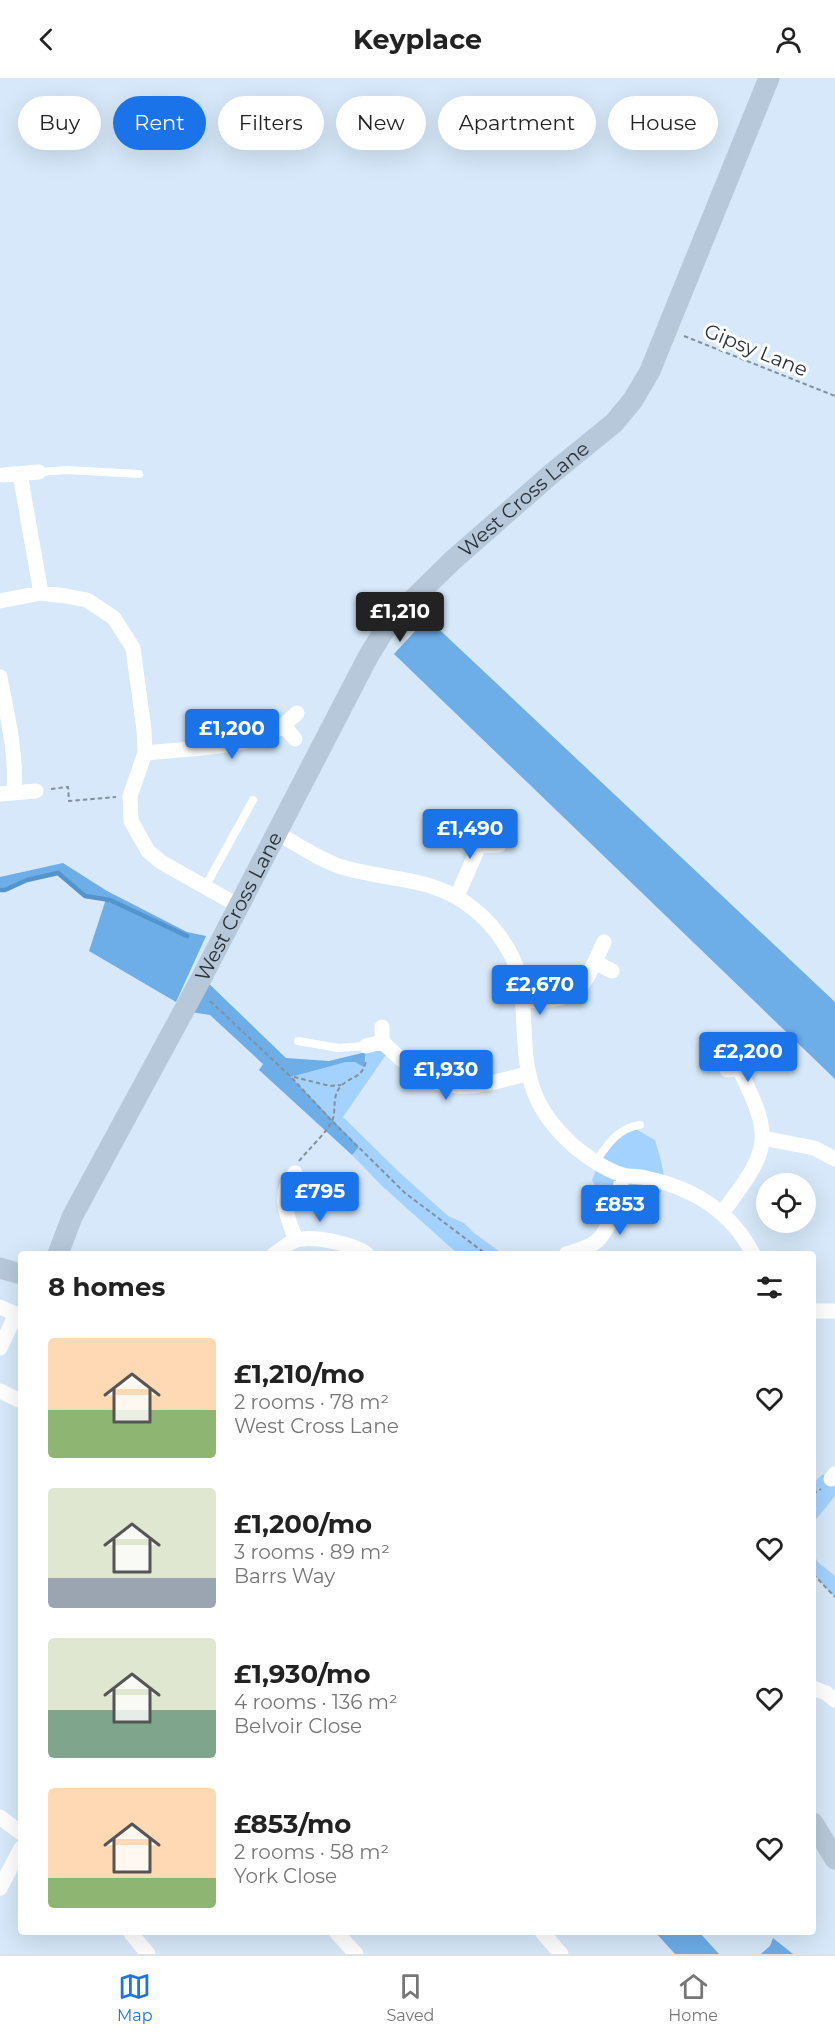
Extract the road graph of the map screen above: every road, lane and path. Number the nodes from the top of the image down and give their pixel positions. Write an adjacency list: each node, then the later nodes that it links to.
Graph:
1 (769, 78): 2 (street, West Cross Lane)
2 (667, 329): 3 (path, Gipsy Lane); 20 (street, West Cross Lane)
3 (835, 396)
4 (39, 472): 5 (street); 6 (lane)
5 (20, 474): 7 (street); 8 (street)
6 (139, 474)
7 (2, 476)
8 (41, 593): 9 (street); 14 (street)
9 (0, 601)
10 (0, 677): 16 (street)
11 (297, 713): 12 (street)
12 (284, 726): 13 (street); 14 (street)
13 (295, 739)
14 (145, 753): 17 (street)
15 (36, 791): 16 (street); 17 (path)
16 (7, 793)
17 (130, 796): 23 (street)
18 (253, 800): 23 (lane)
19 (470, 827): 22 (street)
20 (277, 834): 24 (street); 25 (street, West Cross Lane)
21 (499, 845): 22 (street)
22 (479, 846): 24 (street)
23 (205, 887): 25 (street)
24 (457, 896): 30 (street)
25 (239, 906): 29 (street, West Cross Lane)
26 (603, 942): 27 (street)
27 (595, 962): 28 (street); 30 (street)
28 (612, 971)
29 (199, 984): 35 (path); 46 (street, West Cross Lane)
30 (523, 1000): 34 (street)
31 (298, 1041): 32 (lane)
32 (366, 1046): 34 (street); 36 (path)
33 (738, 1065): 39 (street)
34 (529, 1073): 41 (street)
35 (291, 1077): 36 (path); 37 (path)
36 (342, 1085): 37 (path)
37 (332, 1121): 42 (path); 49 (path)
38 (640, 1125): 41 (lane)
39 (763, 1138): 40 (street); 44 (street)
40 (835, 1159)
41 (596, 1161): 43 (street)
42 (295, 1173): 45 (street)
43 (623, 1175): 44 (street); 50 (street)
44 (722, 1213): 51 (street)
45 (296, 1240): 47 (street); 48 (street)
46 (59, 1251)
47 (279, 1251)
48 (363, 1251)
49 (482, 1251)
50 (575, 1251)
51 (752, 1251)
52 (0, 1268): 53 (street)
53 (18, 1273)
54 (0, 1307): 57 (street)
55 (816, 1311): 56 (street)
56 (835, 1311)
57 (0, 1348)
58 (0, 1391): 59 (street)
59 (18, 1400)
60 (816, 1577): 61 (path)
61 (835, 1597)
62 (816, 1689): 63 (street)
63 (835, 1700)
64 (0, 1817): 66 (street)
65 (816, 1829): 68 (street)
66 (18, 1831)
67 (18, 1854): 69 (street)
68 (835, 1859)
69 (0, 1888)
70 (132, 1935): 74 (street)
71 (338, 1935): 73 (street)
72 (545, 1935): 75 (street)
73 (350, 1952)
74 (148, 1954)
75 (561, 1954)

